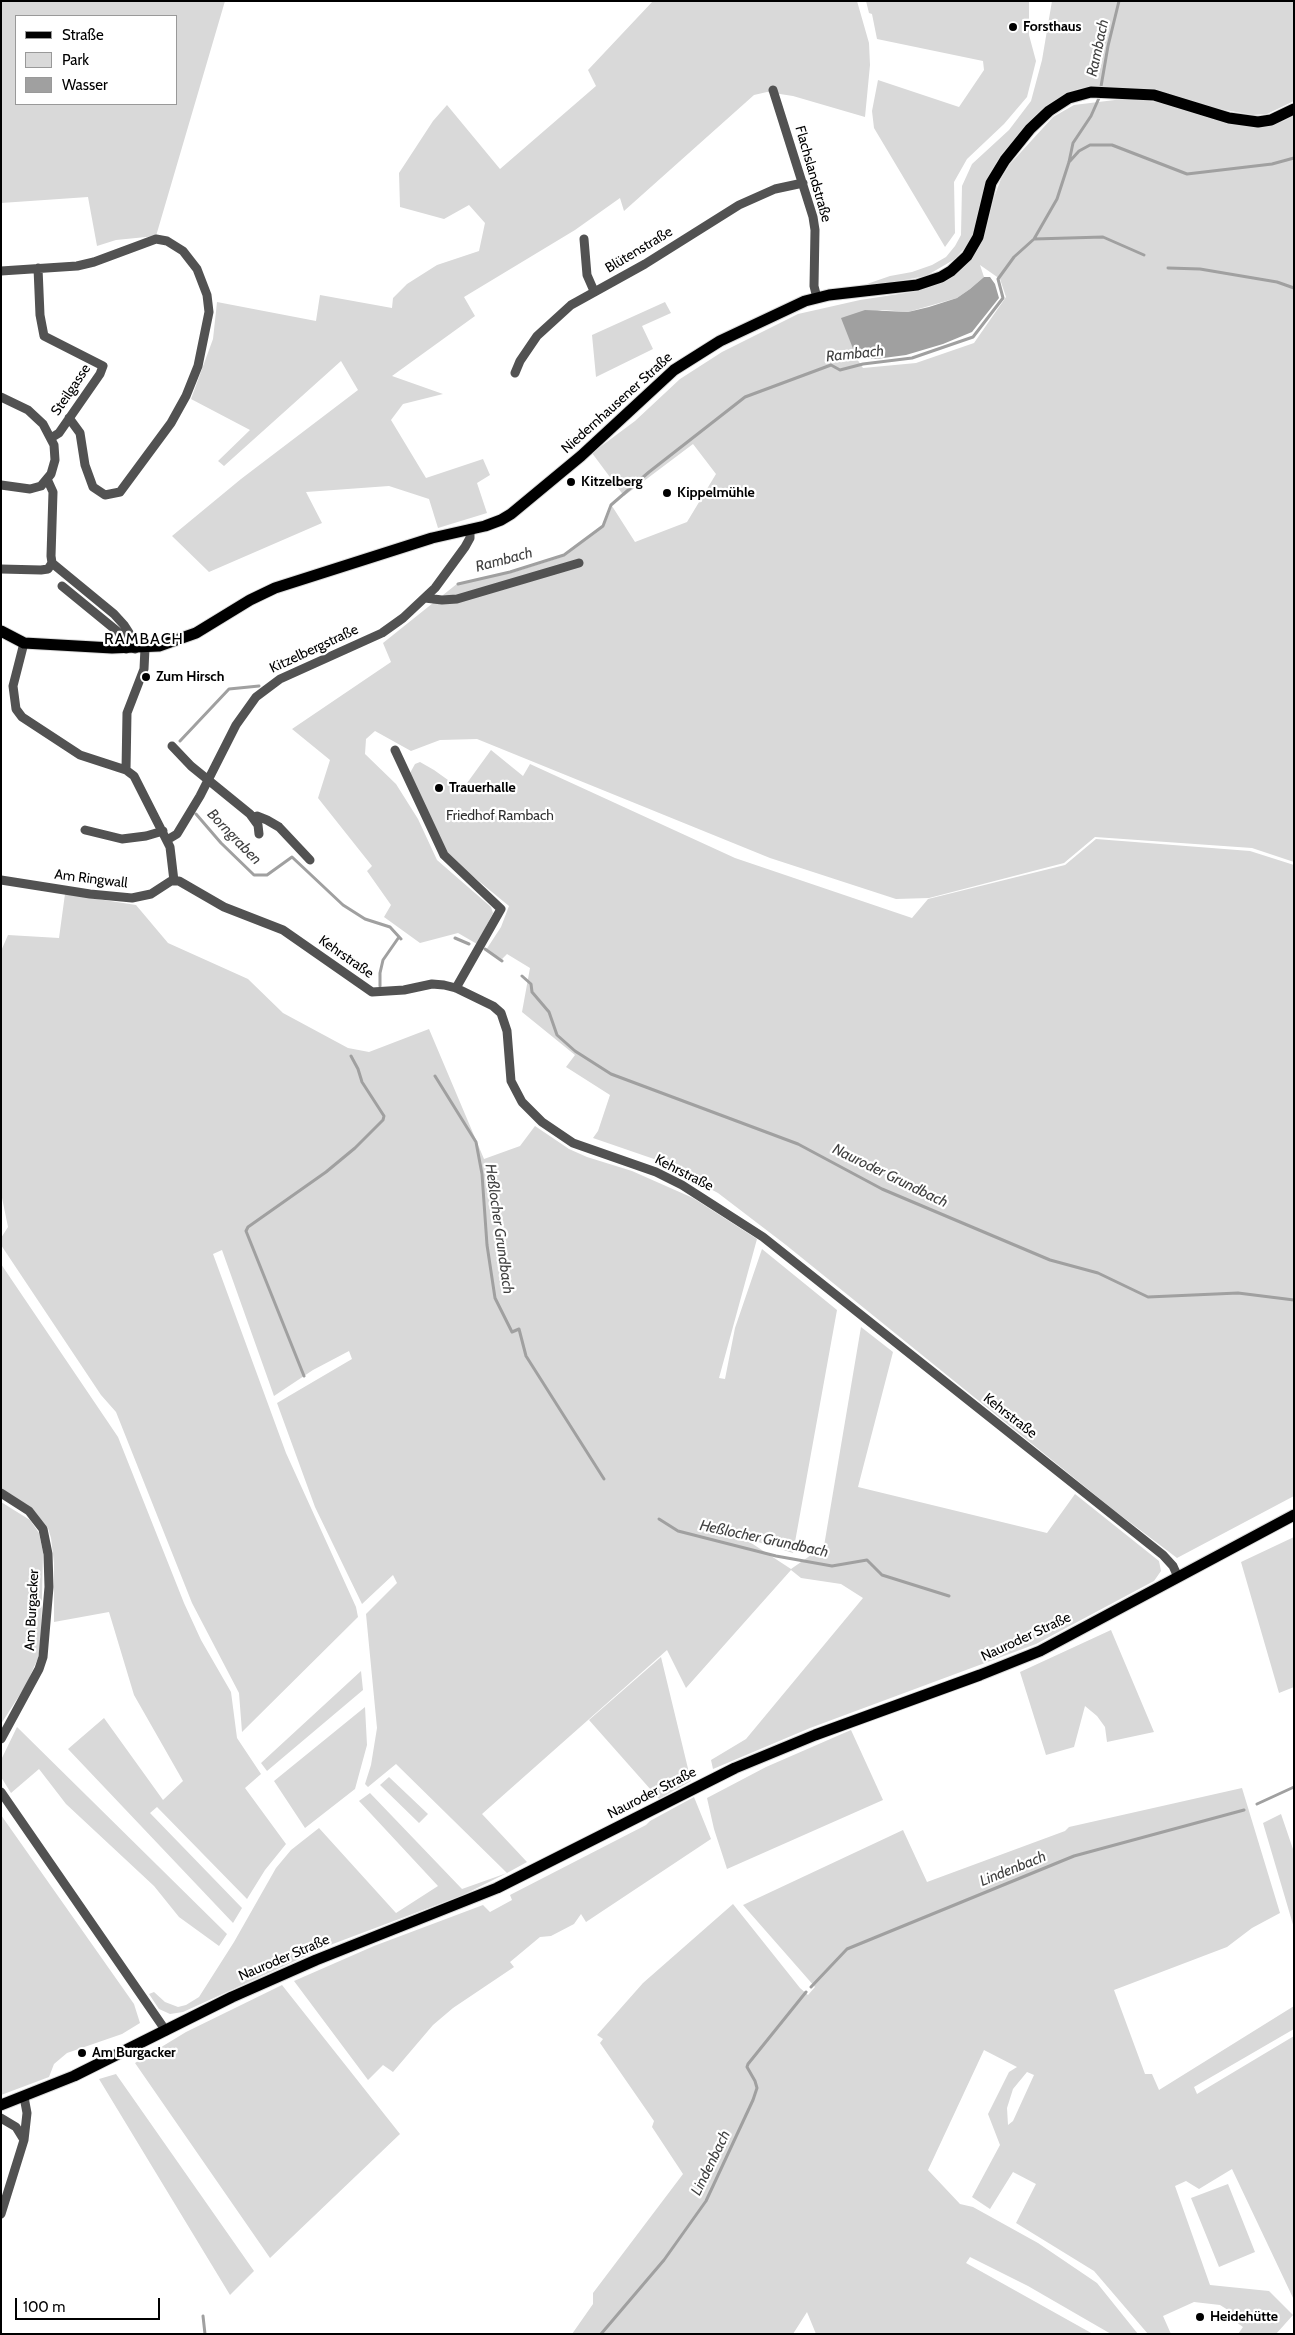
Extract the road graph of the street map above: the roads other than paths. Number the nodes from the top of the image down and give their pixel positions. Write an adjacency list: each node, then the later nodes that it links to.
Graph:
1 (773, 90): 3 (street, Flachslandstraße)
2 (1294, 109): 8 (main road, Niedernhausener Straße)
3 (803, 183): 7 (street, Blütenstraße); 8 (street, Flachslandstraße)
4 (584, 239): 7 (street)
5 (38, 268): 6 (street); 11 (street, Steilgasse); 11 (street)
6 (1, 271)
7 (594, 291): 9 (street, Blütenstraße)
8 (817, 298): 15 (main road, Niedernhausener Straße)
9 (515, 373)
10 (1, 398): 12 (street)
11 (69, 418): 12 (street, Steilgasse)
12 (51, 438): 13 (street)
13 (48, 480): 14 (street); 16 (street)
14 (1, 485)
15 (470, 529): 20 (street, Kitzelbergstraße); 23 (main road, Niedernhausener Straße)
16 (52, 563): 18 (street); 23 (street)
17 (580, 563): 20 (street)
18 (1, 569)
19 (62, 586): 23 (street)
20 (426, 598): 27 (street, Kitzelbergstraße)
21 (1, 631): 22 (main road, Niedernhausener Straße)
22 (24, 643): 23 (main road, Niedernhausener Straße); 26 (street)
23 (135, 648): 26 (street)
24 (172, 746): 27 (street)
25 (395, 750): 36 (street)
26 (126, 770): 30 (street)
27 (209, 780): 28 (street); 32 (street, Kitzelbergstraße)
28 (253, 817): 31 (street); 33 (street)
29 (85, 830): 30 (street)
30 (163, 832): 32 (street)
31 (259, 834)
32 (167, 840): 35 (street)
33 (310, 860)
34 (1, 880): 35 (street, Am Ringwall)
35 (174, 881): 36 (street, Kehrstraße)
36 (456, 988): 39 (street, Kehrstraße)
37 (1, 1493): 40 (street, Am Burgacker)
38 (1294, 1516): 39 (main road, Nauroder Straße)
39 (1178, 1577): 42 (main road, Nauroder Straße)
40 (1, 1739)
41 (1, 1792): 42 (street)
42 (166, 2031): 43 (main road, Nauroder Straße)
43 (24, 2097): 44 (main road, Nauroder Straße); 46 (street)
44 (1, 2105)
45 (1, 2118): 46 (street)
46 (24, 2140): 47 (street)
47 (1, 2214)

